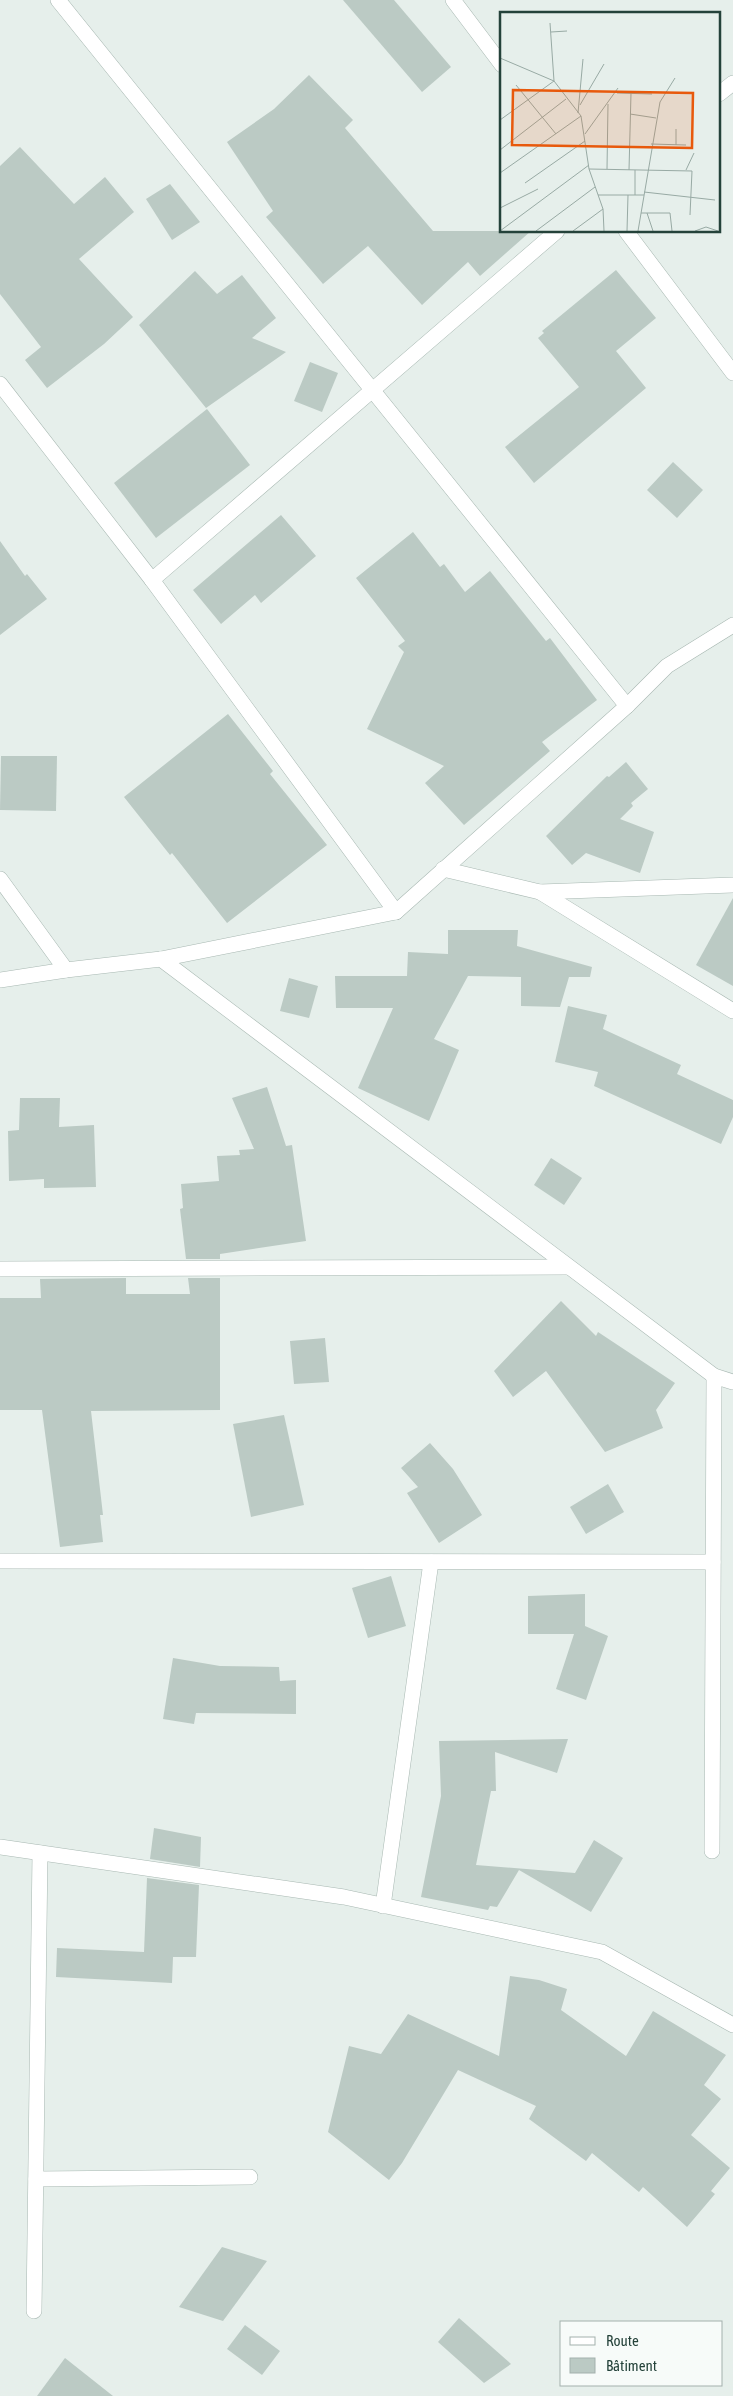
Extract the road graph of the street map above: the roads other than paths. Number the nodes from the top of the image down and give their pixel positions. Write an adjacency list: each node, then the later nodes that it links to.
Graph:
1 (58, 0): 10 (street)
2 (453, 0): 3 (street)
3 (500, 62)
4 (733, 82): 5 (street)
5 (720, 93)
6 (556, 232): 10 (street)
7 (627, 232): 8 (street)
8 (733, 373)
9 (0, 384): 11 (street)
10 (371, 389): 11 (street); 13 (street)
11 (152, 580): 18 (street)
12 (733, 624): 13 (street)
13 (627, 706): 14 (street)
14 (443, 870): 17 (street); 18 (street)
15 (0, 879): 20 (street)
16 (733, 885): 17 (street)
17 (540, 892): 22 (street)
18 (396, 912): 19 (street)
19 (161, 959): 20 (street); 23 (street)
20 (66, 970): 21 (street)
21 (0, 980)
22 (733, 1011)
23 (568, 1267): 24 (street); 25 (street)
24 (0, 1269)
25 (714, 1376): 26 (street); 29 (street)
26 (733, 1382)
27 (0, 1562): 28 (street)
28 (431, 1562): 29 (street); 33 (street)
29 (713, 1562): 31 (street)
30 (0, 1847): 32 (street)
31 (712, 1851)
32 (40, 1853): 33 (street); 36 (street)
33 (383, 1906): 34 (street)
34 (733, 2025)
35 (250, 2178): 36 (street)
36 (36, 2179): 37 (street)
37 (34, 2311)

